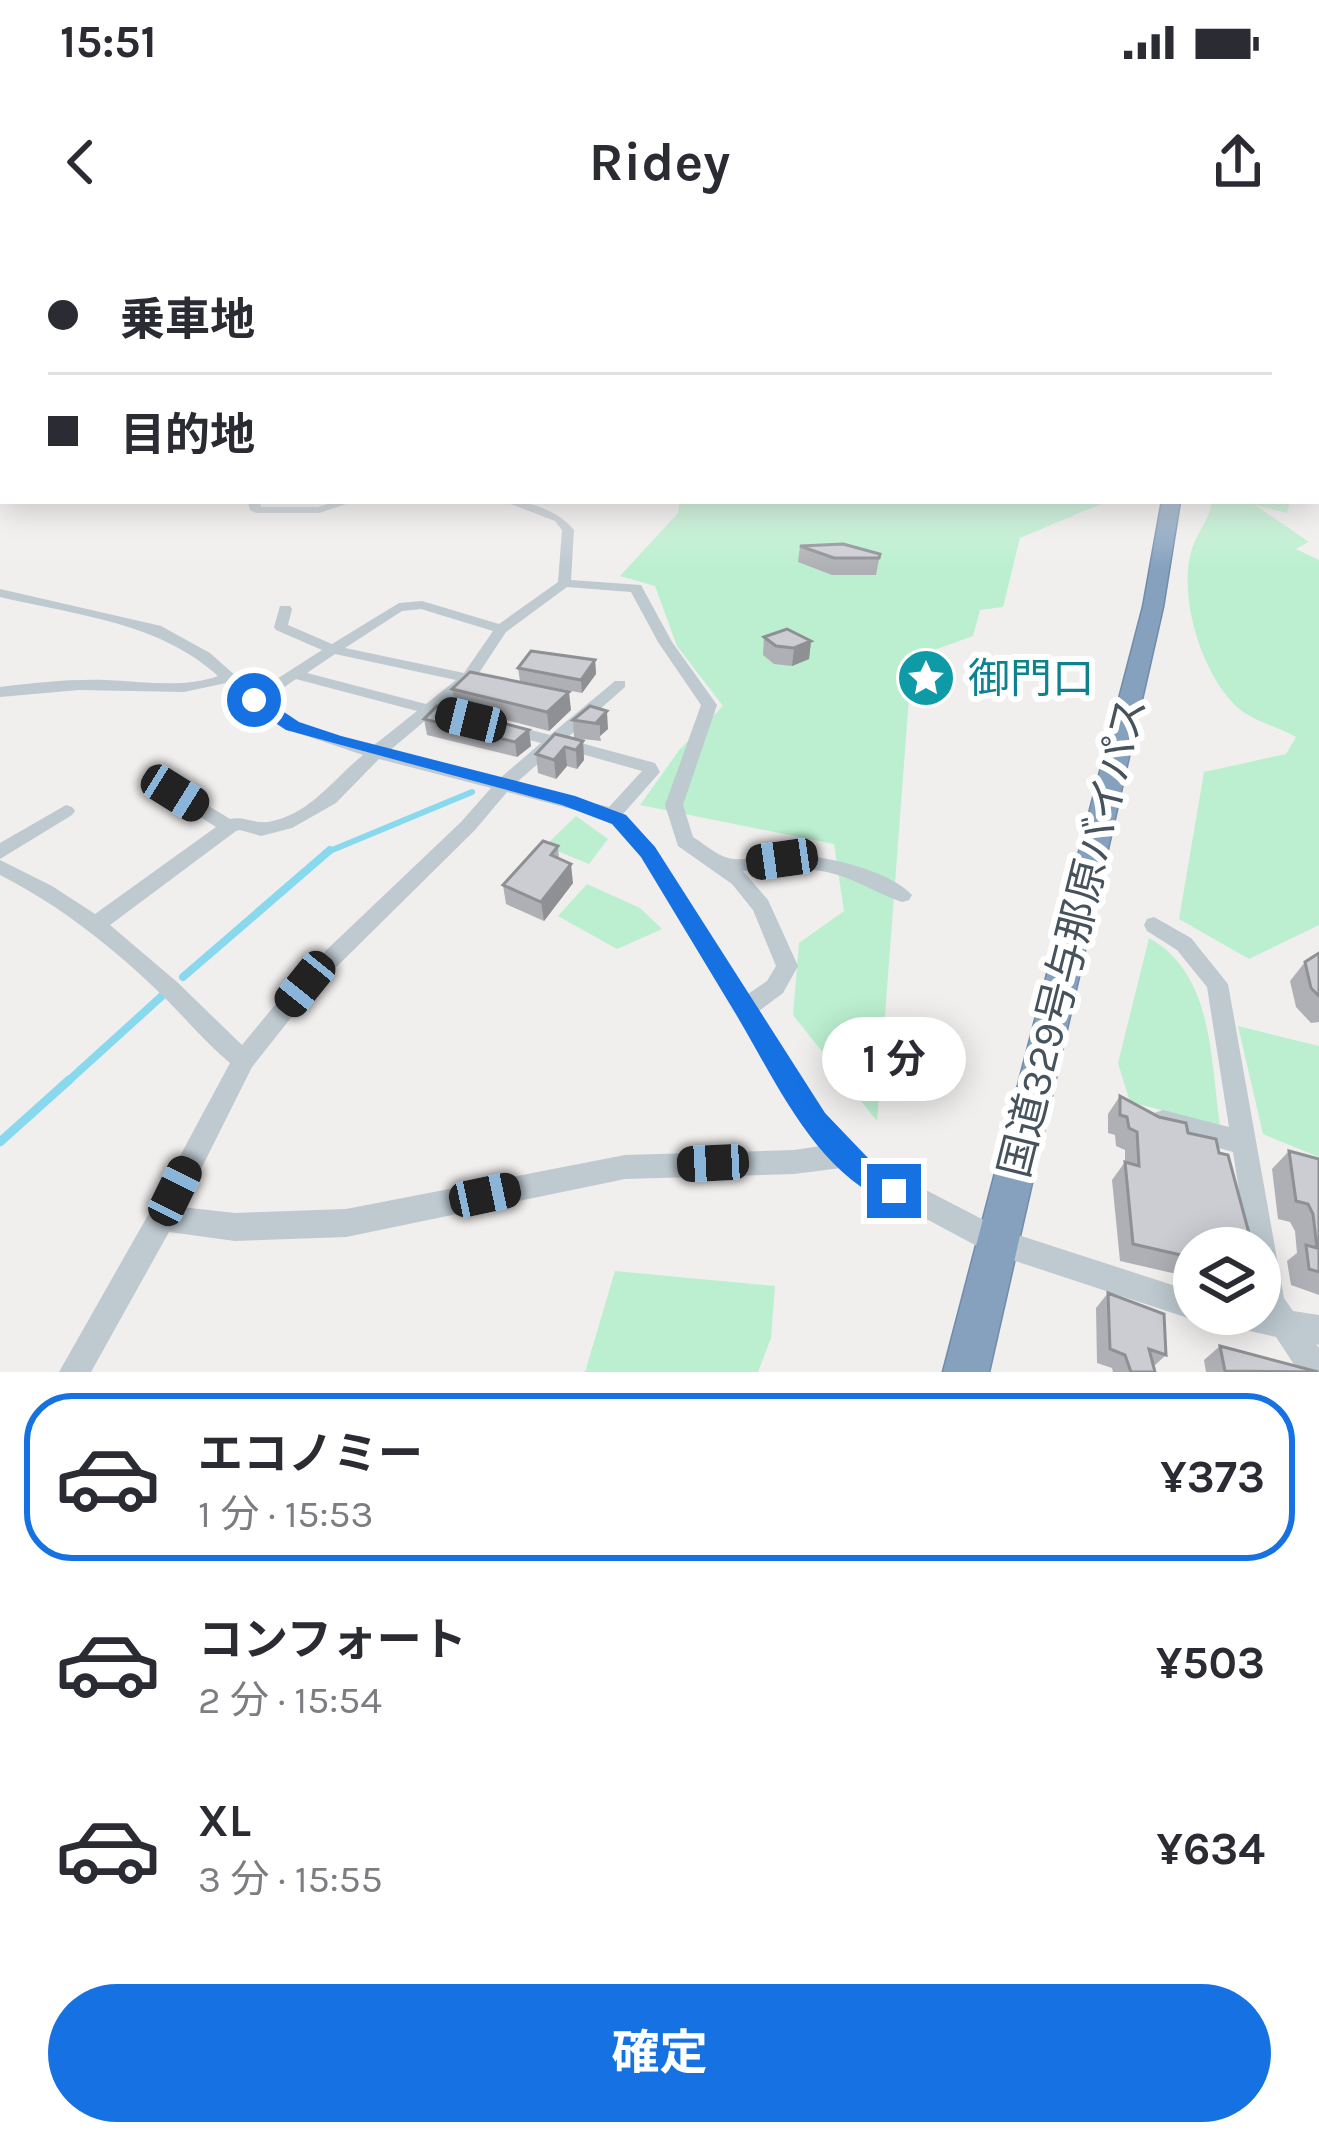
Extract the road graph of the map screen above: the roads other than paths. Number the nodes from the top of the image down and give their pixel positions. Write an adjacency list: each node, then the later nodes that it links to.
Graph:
1 (255, 504): 2 (street)
2 (339, 504)
3 (516, 504): 5 (street)
4 (1170, 504): 39 (highway, 国道329号与那原バイパス)
5 (564, 583): 8 (street); 28 (street)
6 (0, 593): 11 (street)
7 (285, 609): 9 (street)
8 (502, 629): 9 (street); 12 (street)
9 (335, 650): 10 (street); 12 (street)
10 (297, 675): 16 (street); 17 (street)
11 (229, 677): 15 (street); 16 (street)
12 (468, 678): 13 (street); 17 (street)
13 (490, 682)
14 (620, 684): 20 (street)
15 (0, 692)
16 (254, 700): 21 (street)
17 (431, 710): 18 (street); 21 (street)
18 (451, 715)
19 (491, 724): 20 (street)
20 (551, 740): 22 (street); 25 (street)
21 (376, 753): 22 (street); 26 (street)
22 (503, 785): 25 (street); 34 (street)
23 (175, 793): 26 (street)
24 (66, 811): 27 (street)
25 (611, 815): 33 (street)
26 (229, 827): 32 (street)
27 (0, 852)
28 (729, 866): 30 (street); 33 (street)
29 (0, 867): 32 (street)
30 (902, 895)
31 (1154, 925): 36 (street)
32 (94, 926): 34 (street)
33 (746, 1008): 37 (street)
34 (244, 1060): 38 (street)
35 (1130, 1111): 36 (street)
36 (1243, 1143): 42 (street)
37 (845, 1154): 38 (street); 39 (street)
38 (162, 1218): 44 (street)
39 (998, 1242): 40 (street); 45 (highway, 国道329号与那原バイパス)
40 (1173, 1299)
41 (1281, 1325): 42 (street)
42 (1284, 1326): 43 (street); 46 (street)
43 (1319, 1330)
44 (74, 1372)
45 (966, 1372)
46 (1317, 1372)

